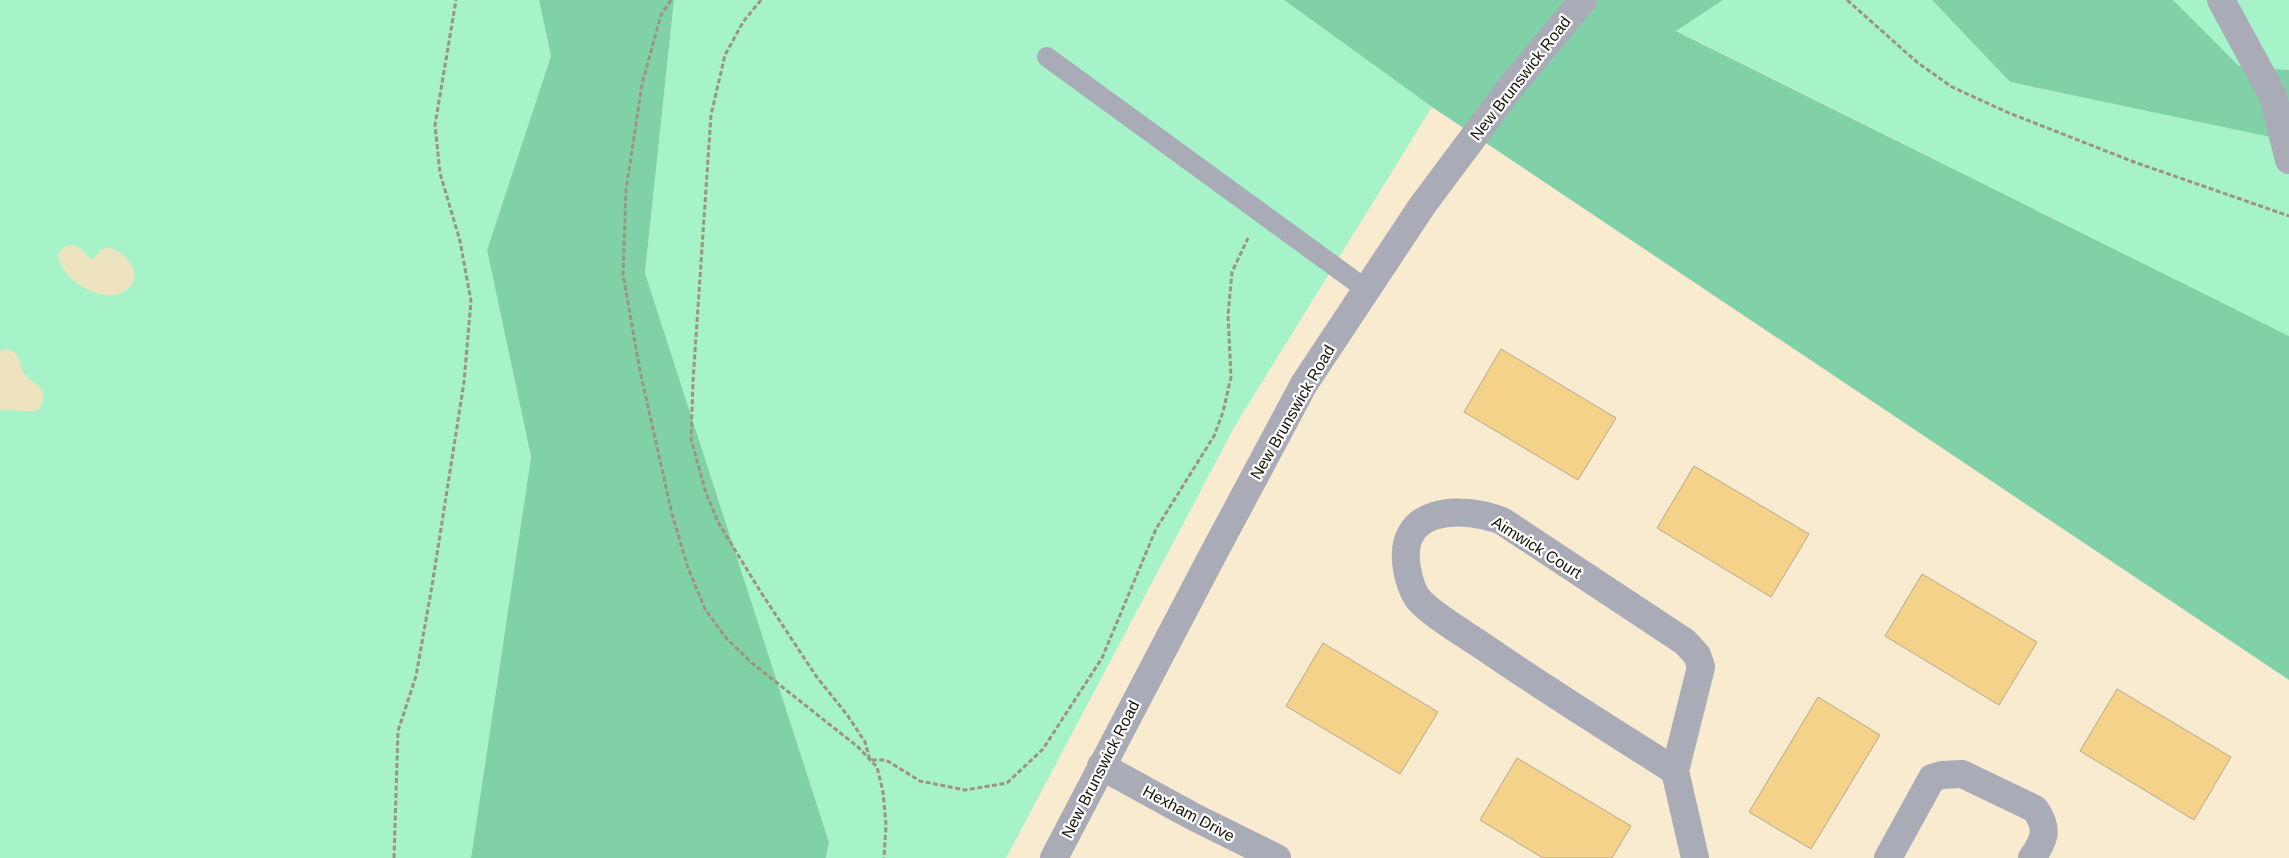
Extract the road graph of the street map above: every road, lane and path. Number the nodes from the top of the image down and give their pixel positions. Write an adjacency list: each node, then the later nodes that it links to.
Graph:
1 (456, 0): 15 (path)
2 (671, 0): 12 (path)
3 (761, 0): 12 (path)
4 (1583, 0): 11 (street, New Brunswick Road)
5 (1847, 0): 9 (path)
6 (2221, 0): 8 (street)
7 (1047, 57): 11 (lane)
8 (2289, 160)
9 (2289, 216)
10 (1240, 254): 12 (path)
11 (1367, 290): 13 (street, New Brunswick Road)
12 (870, 760): 16 (path)
13 (1101, 766): 17 (street, New Brunswick Road); 18 (street, Hexham Drive)
14 (1675, 771): 14 (street, Aimwick Court); 19 (street, Aimwick Court)
15 (394, 858)
16 (884, 858)
17 (1054, 858)
18 (1277, 858)
19 (1695, 858)
20 (1888, 858): 21 (street)
21 (2032, 858)

